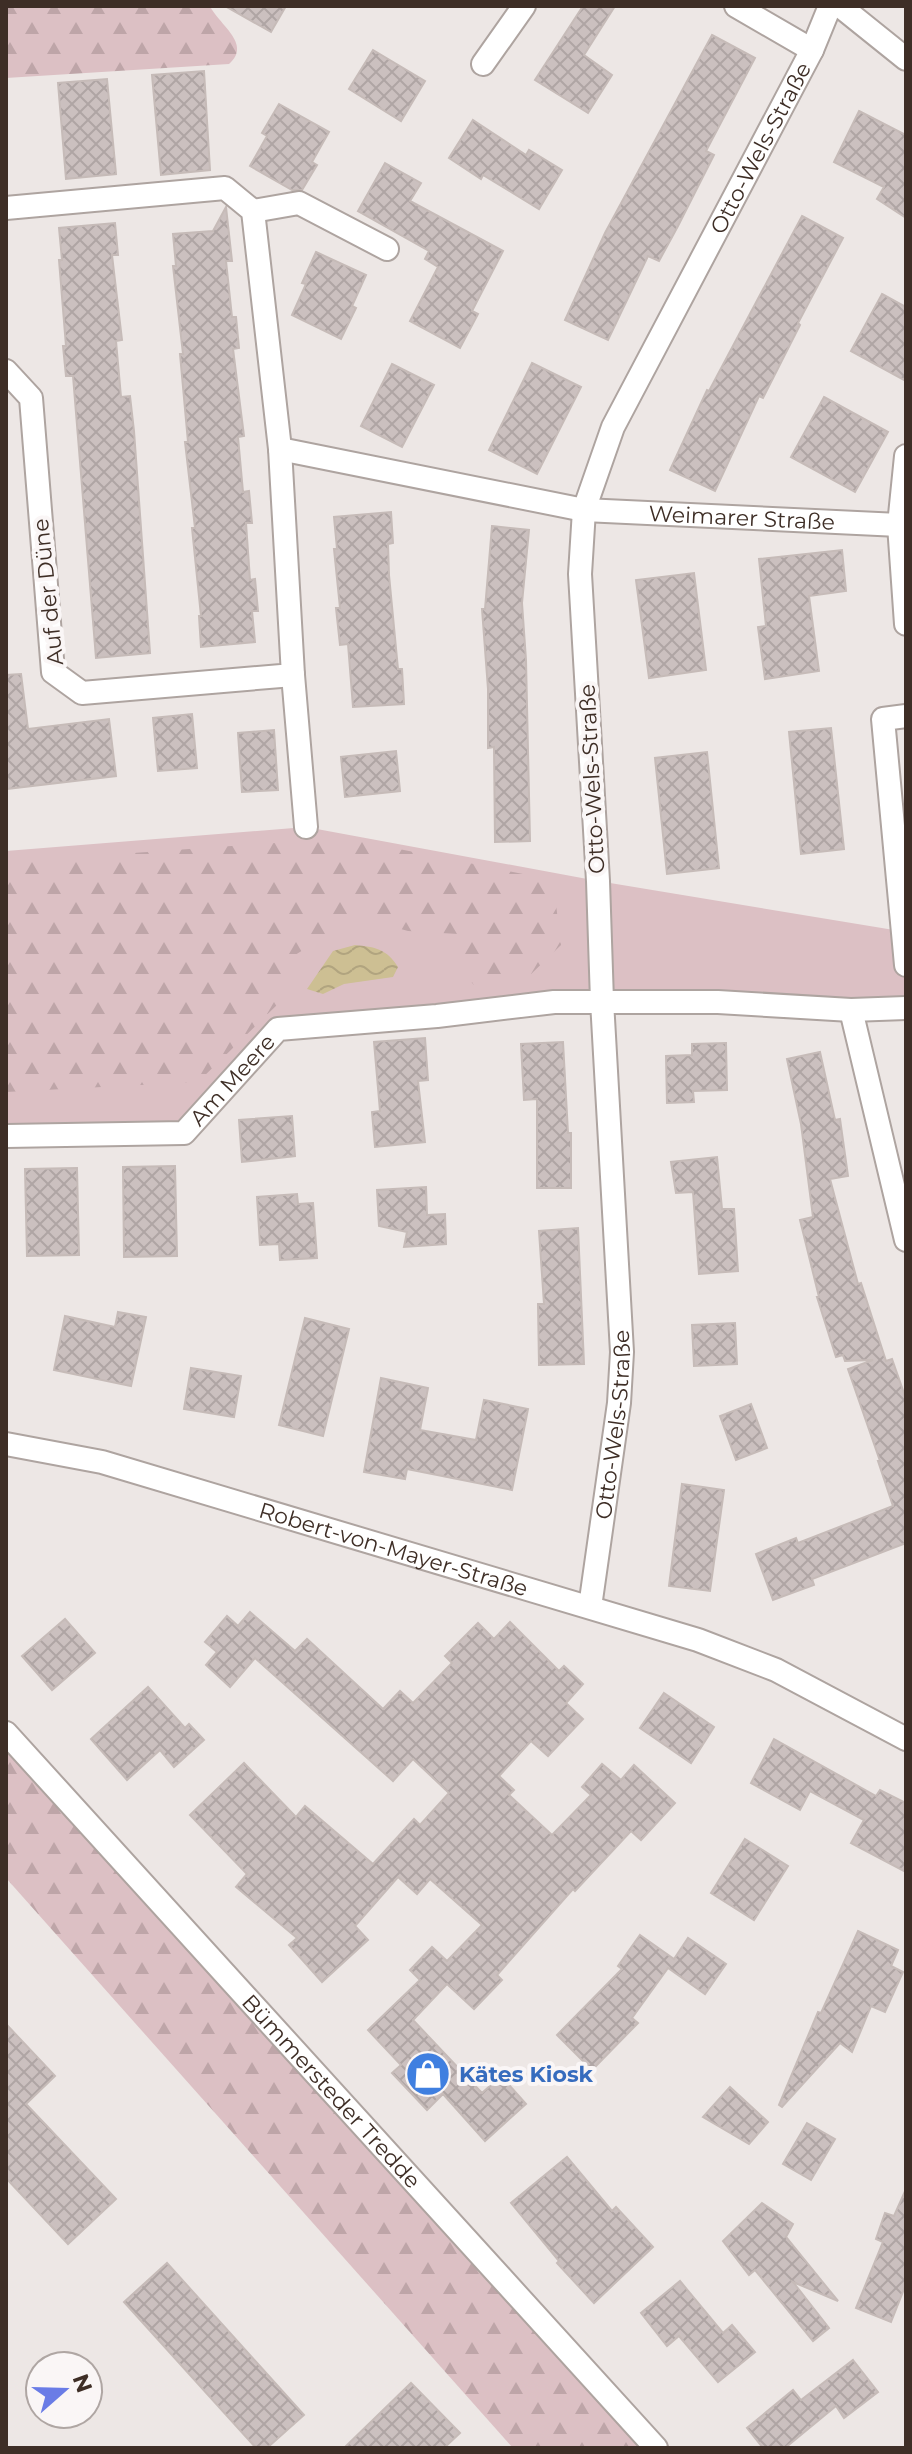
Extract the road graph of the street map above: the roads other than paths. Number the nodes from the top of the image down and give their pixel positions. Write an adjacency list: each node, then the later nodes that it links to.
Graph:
1 (524, 6): 7 (street)
2 (736, 6): 5 (street)
3 (830, 6): 5 (street, Otto-Wels-Straße)
4 (840, 6): 6 (street)
5 (812, 50): 14 (street, Otto-Wels-Straße)
6 (906, 59)
7 (483, 64)
8 (6, 208): 9 (street)
9 (253, 211): 10 (street); 12 (street)
10 (387, 249)
11 (6, 371): 17 (street, Auf der Düne)
12 (280, 449): 14 (street); 17 (street)
13 (906, 456): 15 (street)
14 (584, 510): 15 (street, Weimarer Straße); 21 (street, Otto-Wels-Straße)
15 (899, 525): 16 (street)
16 (906, 624)
17 (293, 675): 19 (street)
18 (906, 716): 20 (street)
19 (306, 827)
20 (906, 965)
21 (602, 1001): 23 (street, Am Meere); 24 (street, Am Meere); 27 (street, Otto-Wels-Straße)
22 (906, 1008): 23 (street, Am Meere)
23 (851, 1010): 25 (street)
24 (6, 1136)
25 (906, 1240)
26 (6, 1444): 27 (street, Robert-von-Mayer-Straße)
27 (590, 1607): 29 (street, Robert-von-Mayer-Straße)
28 (6, 1733): 30 (street, Bümmersteder Tredde)
29 (906, 1739)
30 (656, 2448)

